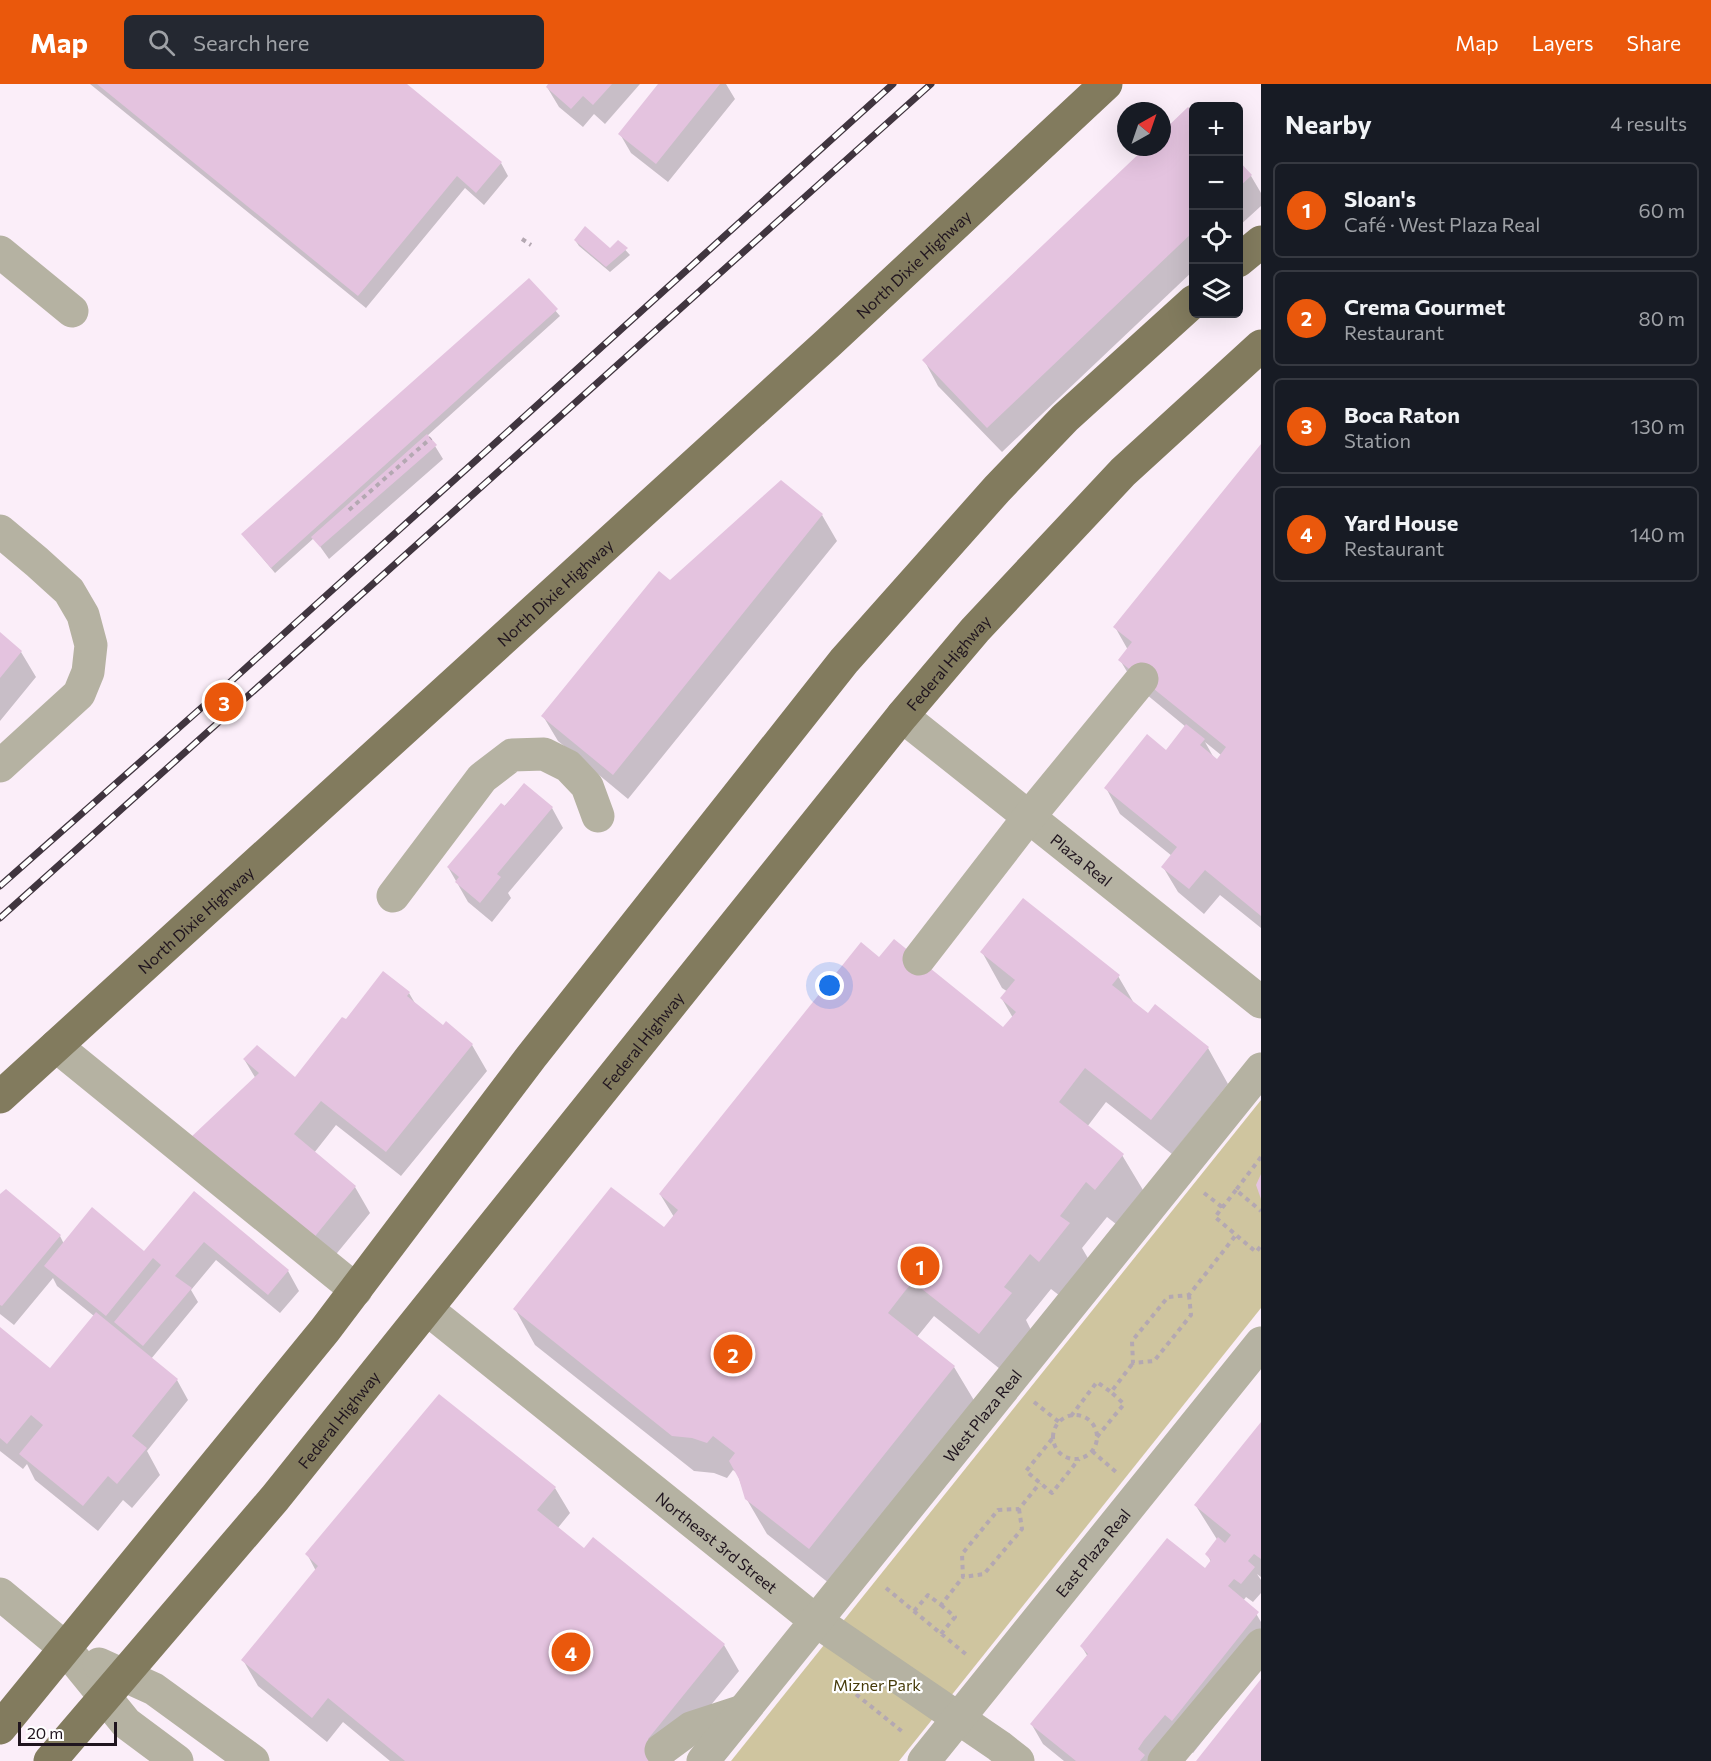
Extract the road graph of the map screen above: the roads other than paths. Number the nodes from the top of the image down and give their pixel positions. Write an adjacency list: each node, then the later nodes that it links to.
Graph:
1 (1106, 84): 17 (main road, North Dixie Highway)
2 (1261, 242): 4 (main road)
3 (0, 252): 6 (street)
4 (1243, 258)
5 (1189, 306): 20 (main road)
6 (72, 311)
7 (1261, 346): 10 (main road, Federal Highway)
8 (0, 531): 11 (street)
9 (1142, 679): 13 (street)
10 (902, 717): 13 (street, Plaza Real); 21 (main road, Federal Highway)
11 (0, 766)
12 (598, 816): 14 (street)
13 (1028, 818): 15 (street); 16 (street, Plaza Real)
14 (393, 896)
15 (919, 959)
16 (1261, 1002)
17 (56, 1046): 19 (main road, North Dixie Highway); 20 (street)
18 (1261, 1069): 24 (street, West Plaza Real)
19 (0, 1097)
20 (356, 1290): 26 (main road)
21 (427, 1310): 24 (street, Northeast 3rd Street); 27 (main road, Federal Highway)
22 (1261, 1343): 29 (street, East Plaza Real)
23 (0, 1594): 26 (street)
24 (816, 1621): 28 (street, West Plaza Real); 29 (street, Northeast 3rd Street)
25 (1261, 1644): 38 (street)
26 (65, 1648): 27 (street); 30 (main road)
27 (114, 1686): 33 (main road, Federal Highway); 34 (street); 35 (street)
28 (743, 1711): 31 (street); 36 (street, West Plaza Real)
29 (958, 1720): 32 (street, East Plaza Real); 37 (street, Northeast 3rd Street)
30 (0, 1728)
31 (661, 1750)
32 (927, 1757)
33 (51, 1761)
34 (177, 1761)
35 (253, 1761)
36 (703, 1761)
37 (1018, 1761)
38 (1164, 1761)

